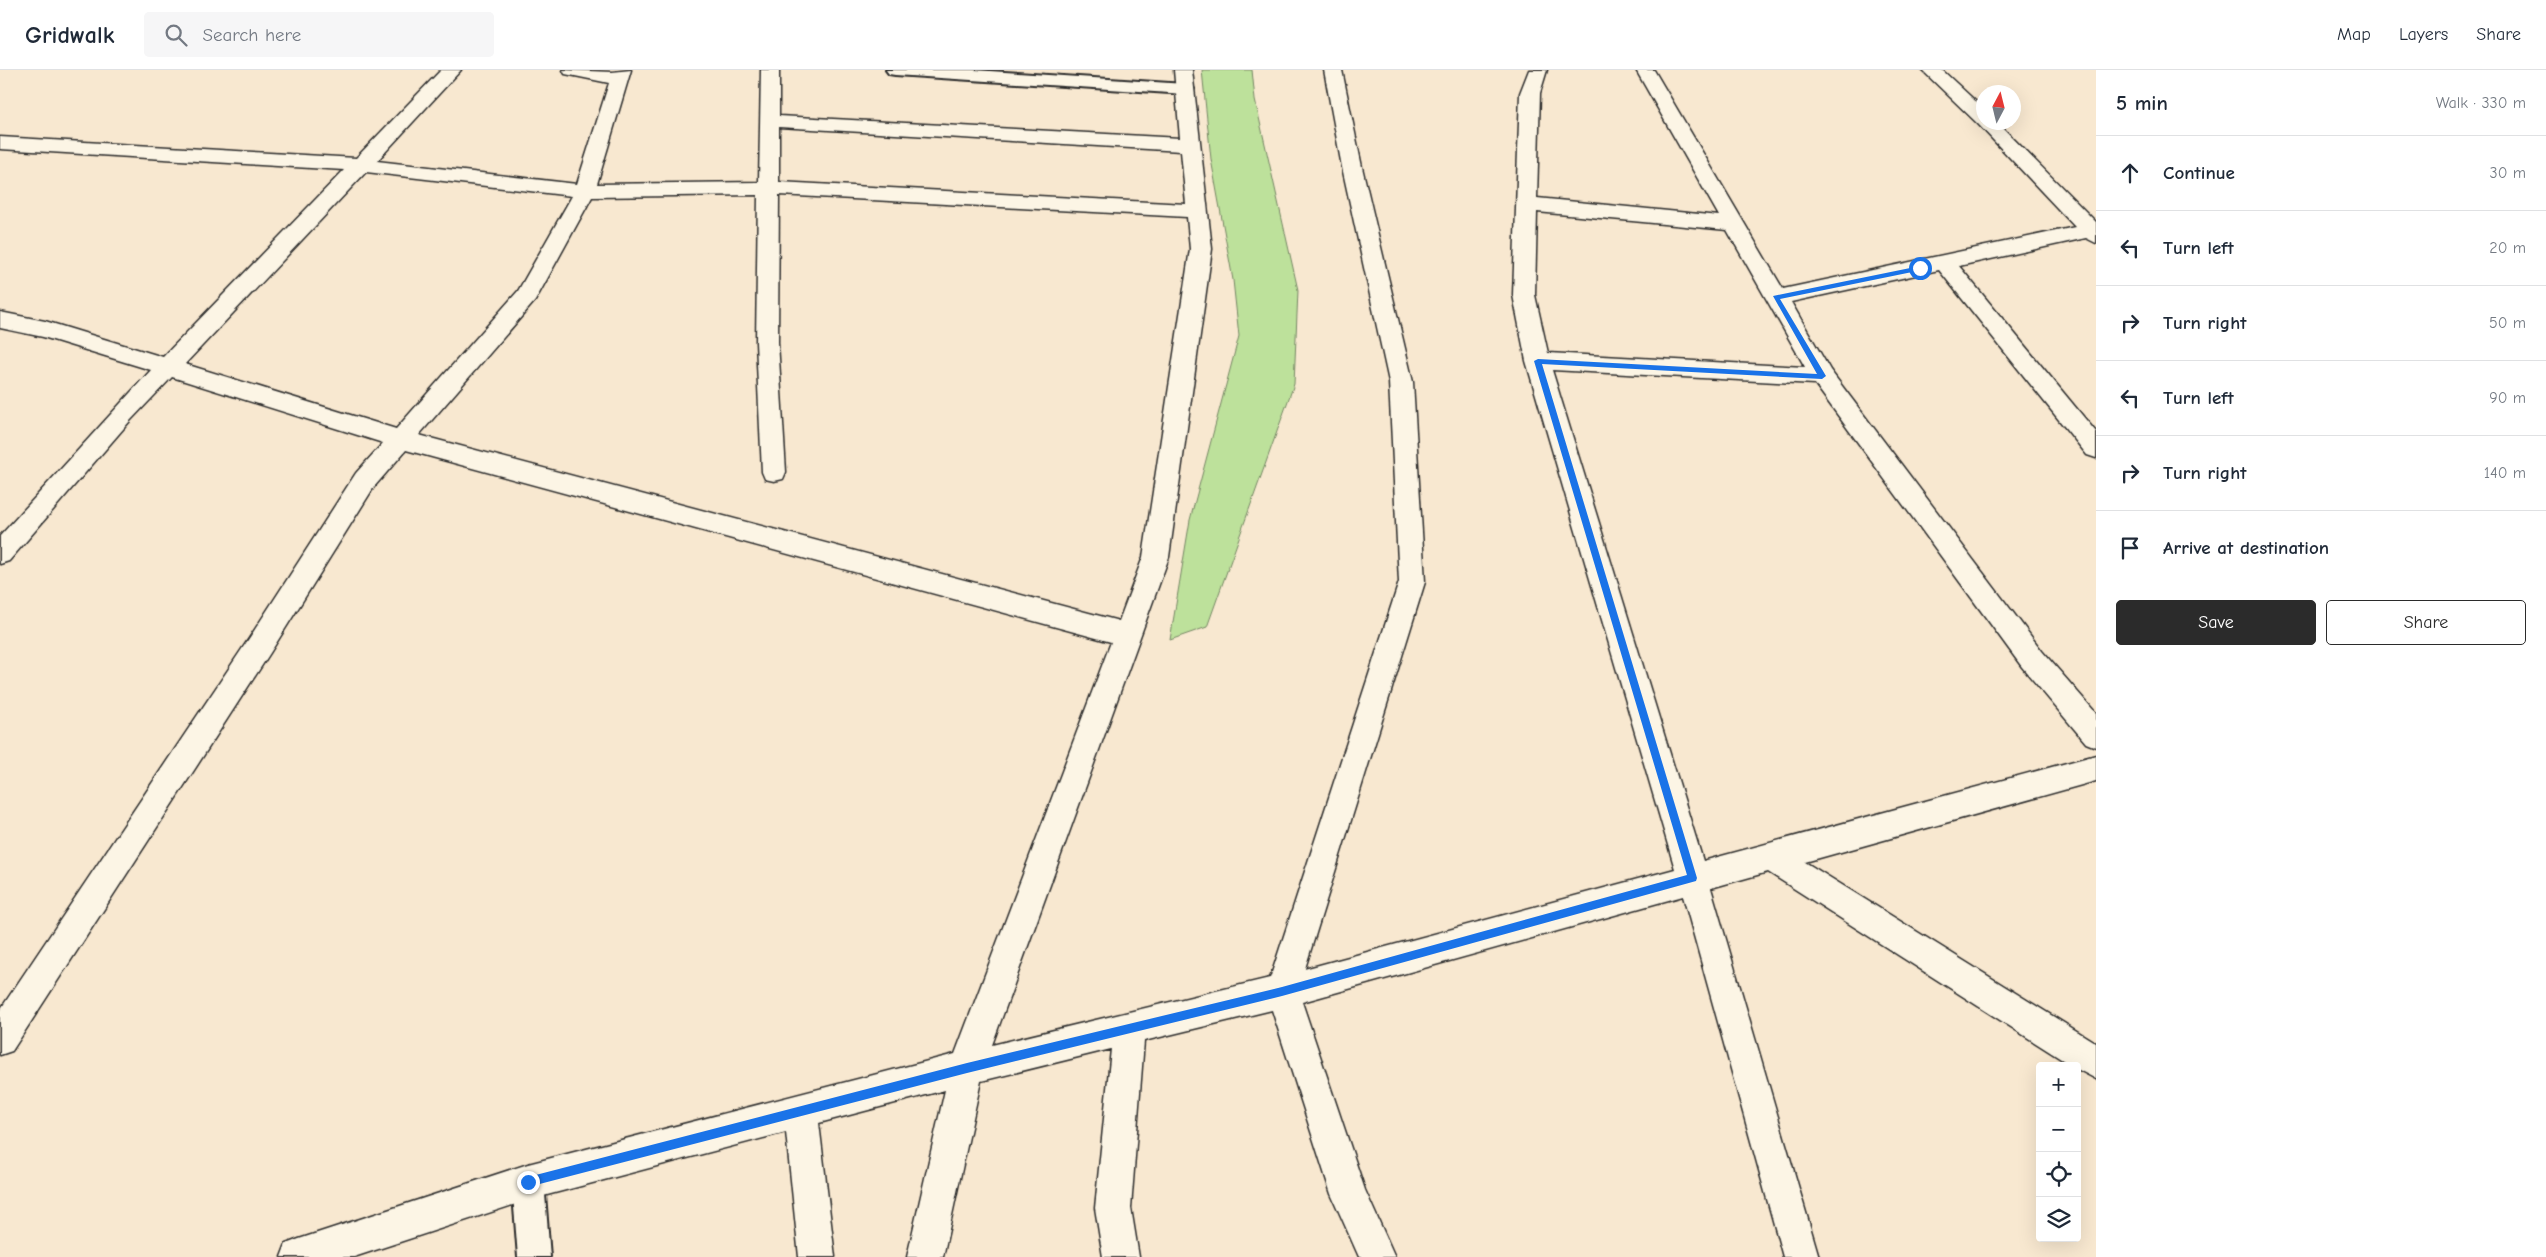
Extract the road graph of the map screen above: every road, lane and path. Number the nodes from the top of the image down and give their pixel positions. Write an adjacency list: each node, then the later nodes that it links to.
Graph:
1 (452, 70): 16 (street)
2 (572, 70): 9 (street)
3 (770, 70): 12 (street)
4 (895, 70): 10 (lane)
5 (1333, 70): 38 (street)
6 (1538, 70): 19 (street)
7 (1645, 70): 21 (street)
8 (1931, 70): 11 (street)
9 (621, 74): 18 (street)
10 (1184, 80): 15 (street)
11 (1976, 112)
12 (769, 121): 15 (street); 17 (street)
13 (1994, 130): 22 (street)
14 (0, 143): 16 (street)
15 (1190, 146): 20 (street)
16 (361, 165): 18 (street); 27 (street)
17 (768, 188): 18 (street); 20 (street); 31 (street)
18 (585, 191): 29 (street)
19 (1526, 204): 21 (street); 26 (street)
20 (1198, 211): 33 (street)
21 (1735, 224): 24 (street)
22 (2094, 232): 23 (street)
23 (1944, 262): 24 (street); 30 (street)
24 (1776, 298): 28 (street)
25 (0, 320): 27 (street)
26 (1538, 361): 28 (street); 37 (street)
27 (168, 367): 29 (street); 32 (street)
28 (1822, 376): 34 (street)
29 (400, 439): 33 (street); 40 (street)
30 (2096, 449)
31 (774, 472)
32 (0, 554)
33 (1128, 635): 42 (street)
34 (2096, 734)
35 (2096, 768): 36 (street)
36 (1771, 857): 37 (street); 41 (street)
37 (1693, 878): 38 (street); 51 (street)
38 (1282, 991): 39 (street); 50 (street)
39 (1129, 1028): 42 (street); 49 (street)
40 (0, 1039)
41 (2096, 1062)
42 (967, 1068): 43 (street); 48 (street)
43 (801, 1112): 44 (street); 47 (street)
44 (528, 1182): 45 (street); 46 (lane)
45 (299, 1257)
46 (534, 1257)
47 (817, 1257)
48 (925, 1257)
49 (1121, 1257)
50 (1378, 1257)
51 (1801, 1257)

